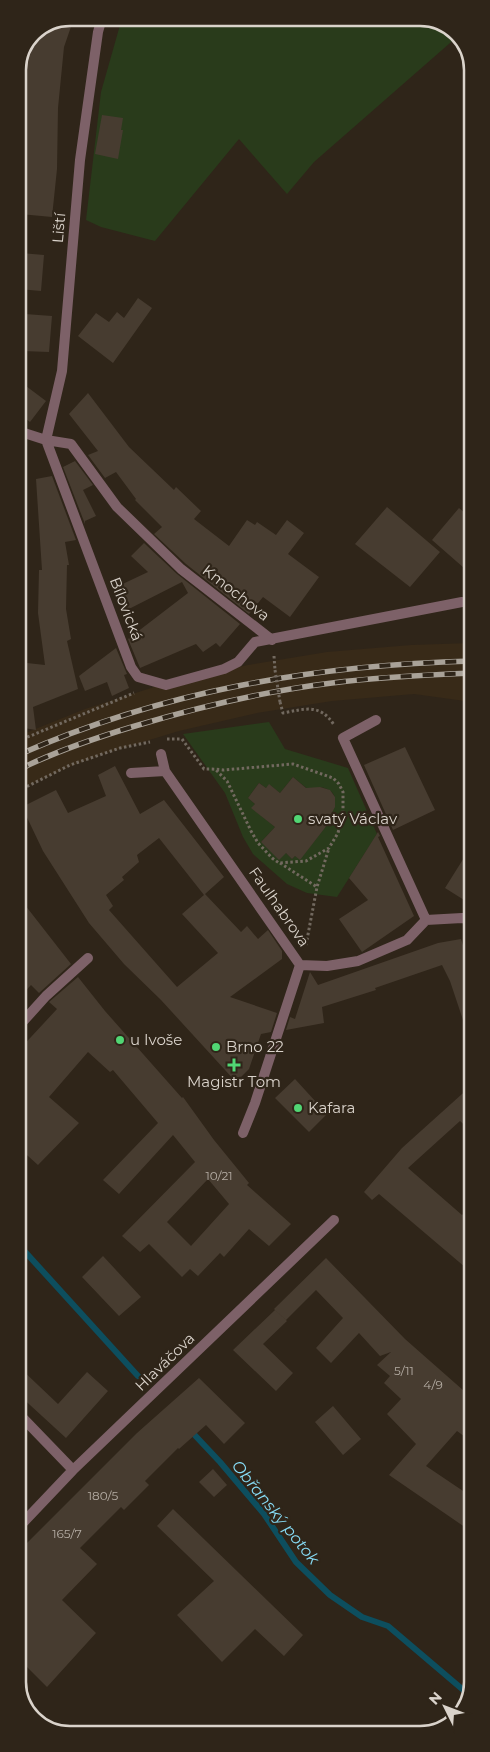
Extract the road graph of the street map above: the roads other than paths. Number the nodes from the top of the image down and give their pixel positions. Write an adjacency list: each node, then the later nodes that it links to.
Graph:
1 (100, 26): 3 (street, Liští)
2 (26, 434): 3 (street)
3 (46, 440): 5 (street, Kmochova); 5 (street, Bílovická)
4 (462, 602): 5 (street, Kmochova)
5 (272, 640)
6 (376, 720): 11 (street)
7 (161, 754): 8 (street, Faulhabrova)
8 (165, 771): 9 (street); 13 (street, Faulhabrova)
9 (131, 773)
10 (464, 918): 11 (street)
11 (426, 920): 13 (street)
12 (88, 958): 14 (street)
13 (300, 965): 15 (street, Faulhabrova)
14 (26, 1018)
15 (244, 1133)
16 (334, 1220): 18 (street, Hlaváčova)
17 (26, 1421): 18 (street)
18 (73, 1470): 19 (street, Hlaváčova)
19 (26, 1520)

